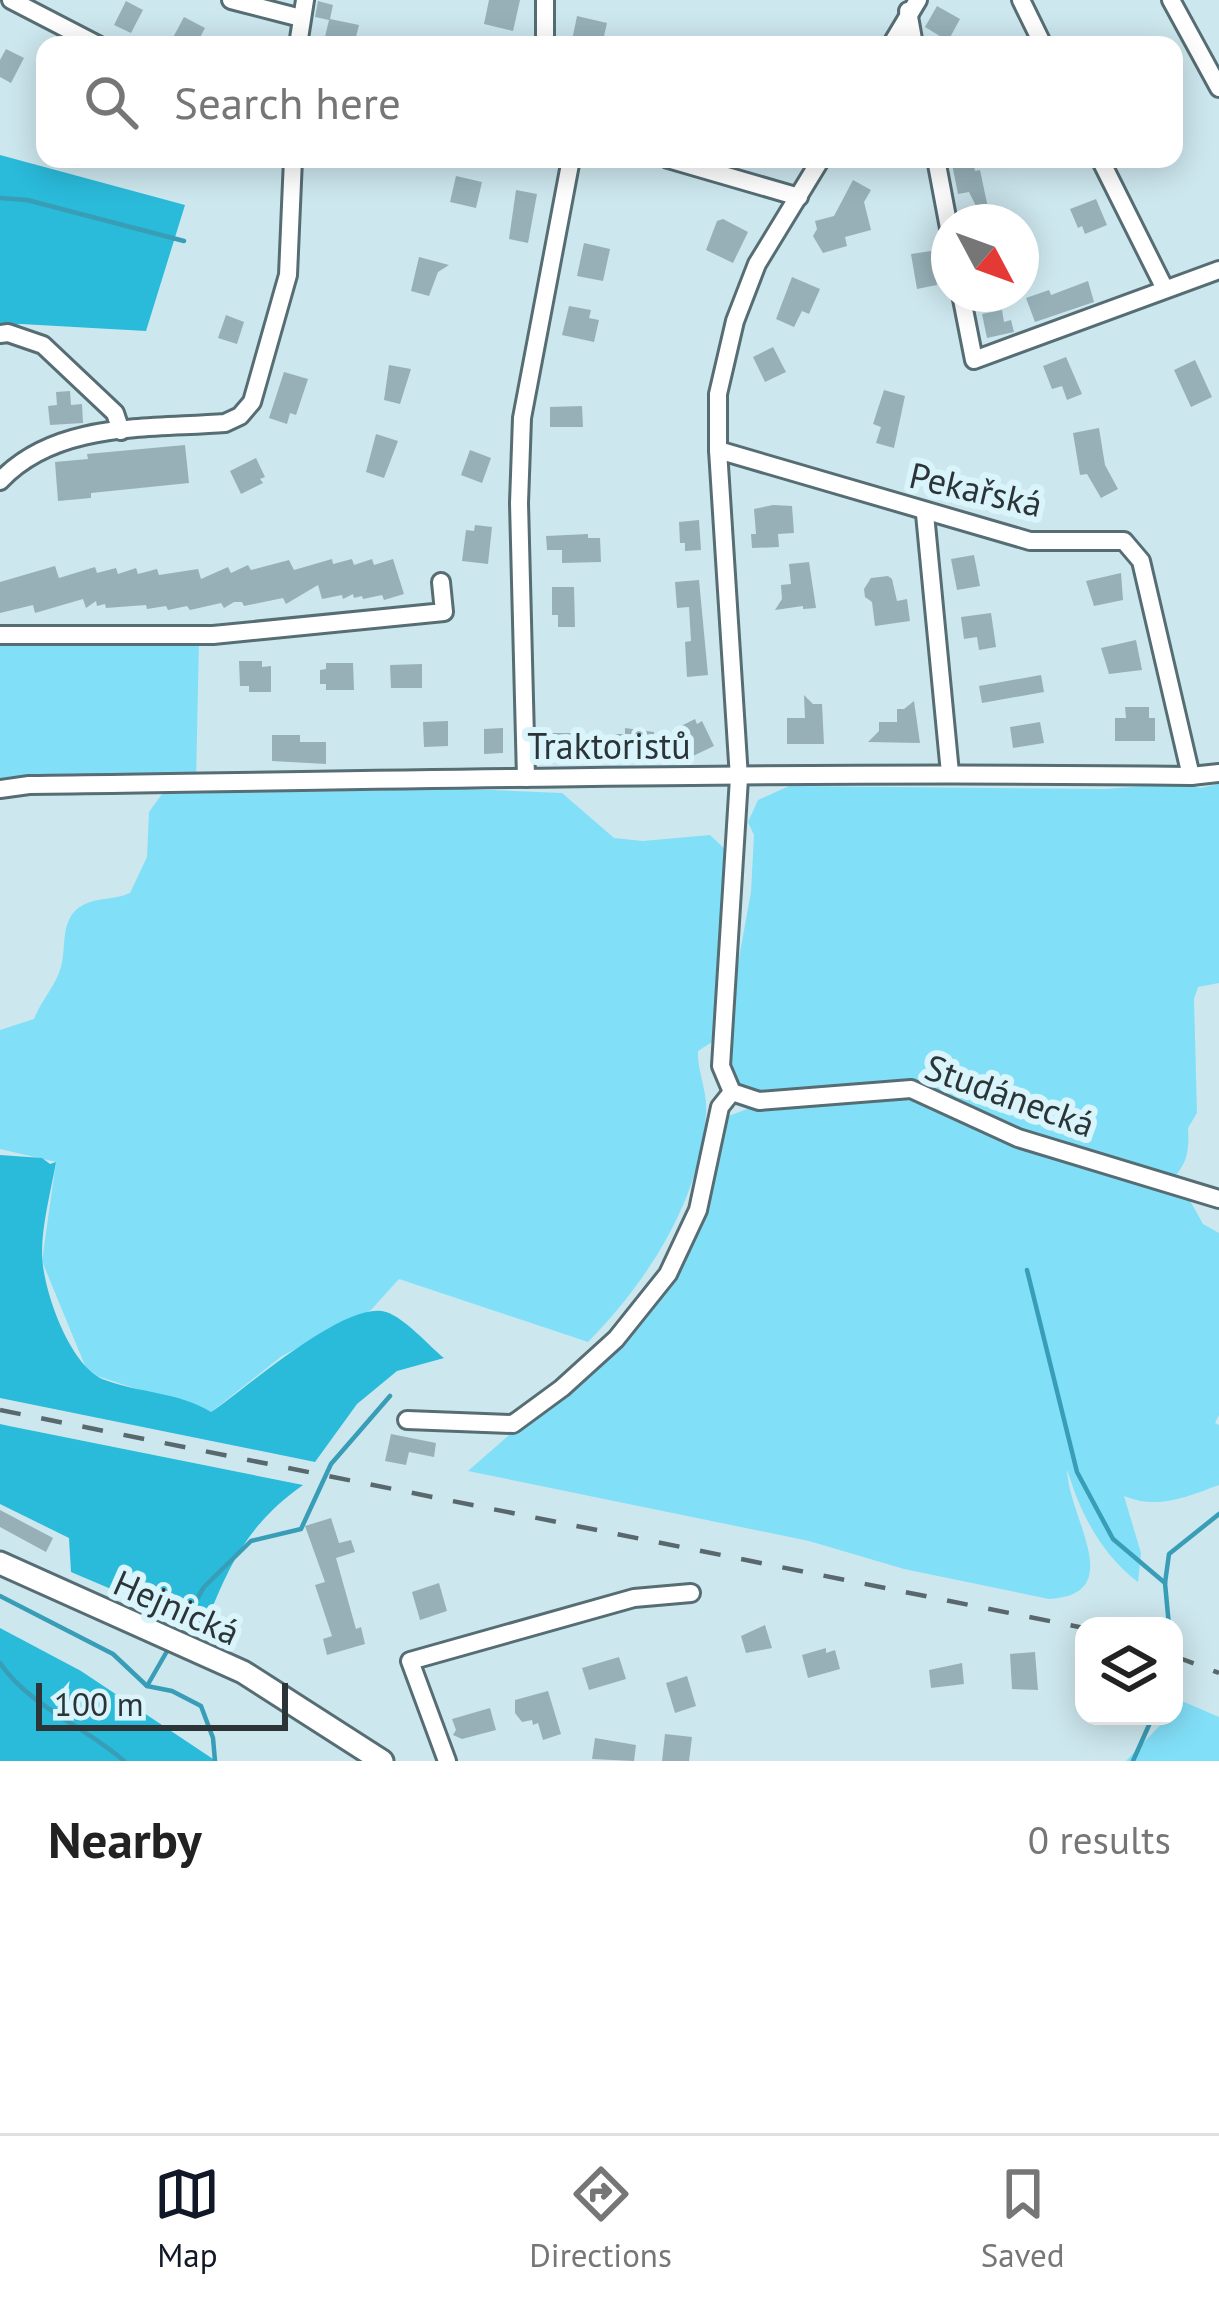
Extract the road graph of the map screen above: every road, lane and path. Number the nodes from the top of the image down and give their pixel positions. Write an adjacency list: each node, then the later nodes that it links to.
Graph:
1 (11, 0): 8 (street)
2 (231, 0): 7 (street)
3 (545, 0): 9 (street)
4 (1021, 0): 12 (street)
5 (1171, 0): 13 (street)
6 (911, 5): 10 (street); 11 (street)
7 (303, 9)
8 (81, 36)
9 (545, 36)
10 (896, 36)
11 (913, 36)
12 (1039, 36)
13 (1219, 88)
14 (293, 168): 26 (street)
15 (570, 168): 35 (street)
16 (700, 168): 20 (street)
17 (816, 168): 20 (street)
18 (938, 168): 21 (street)
19 (1104, 168): 23 (street)
20 (799, 196): 27 (street)
21 (944, 204)
22 (1219, 270): 23 (street)
23 (1165, 289): 24 (street)
24 (965, 312)
25 (0, 334): 26 (street)
26 (121, 431): 28 (street)
27 (718, 450): 29 (street, Pekařská); 36 (street)
28 (0, 481)
29 (926, 514): 32 (street); 34 (street, Pekařská)
30 (441, 582): 31 (street)
31 (0, 635)
32 (950, 773): 34 (street, Traktoristů); 36 (street, Traktoristů)
33 (1219, 773): 34 (street, Traktoristů)
34 (1191, 776)
35 (526, 778): 36 (street, Traktoristů); 37 (street, Traktoristů)
36 (739, 778): 38 (street)
37 (0, 789)
38 (732, 1092): 39 (street, Studánecká); 40 (street)
39 (1219, 1199)
40 (407, 1420)
41 (0, 1563): 43 (main road, Hejnická)
42 (691, 1593): 44 (street)
43 (382, 1761)
44 (447, 1761)

